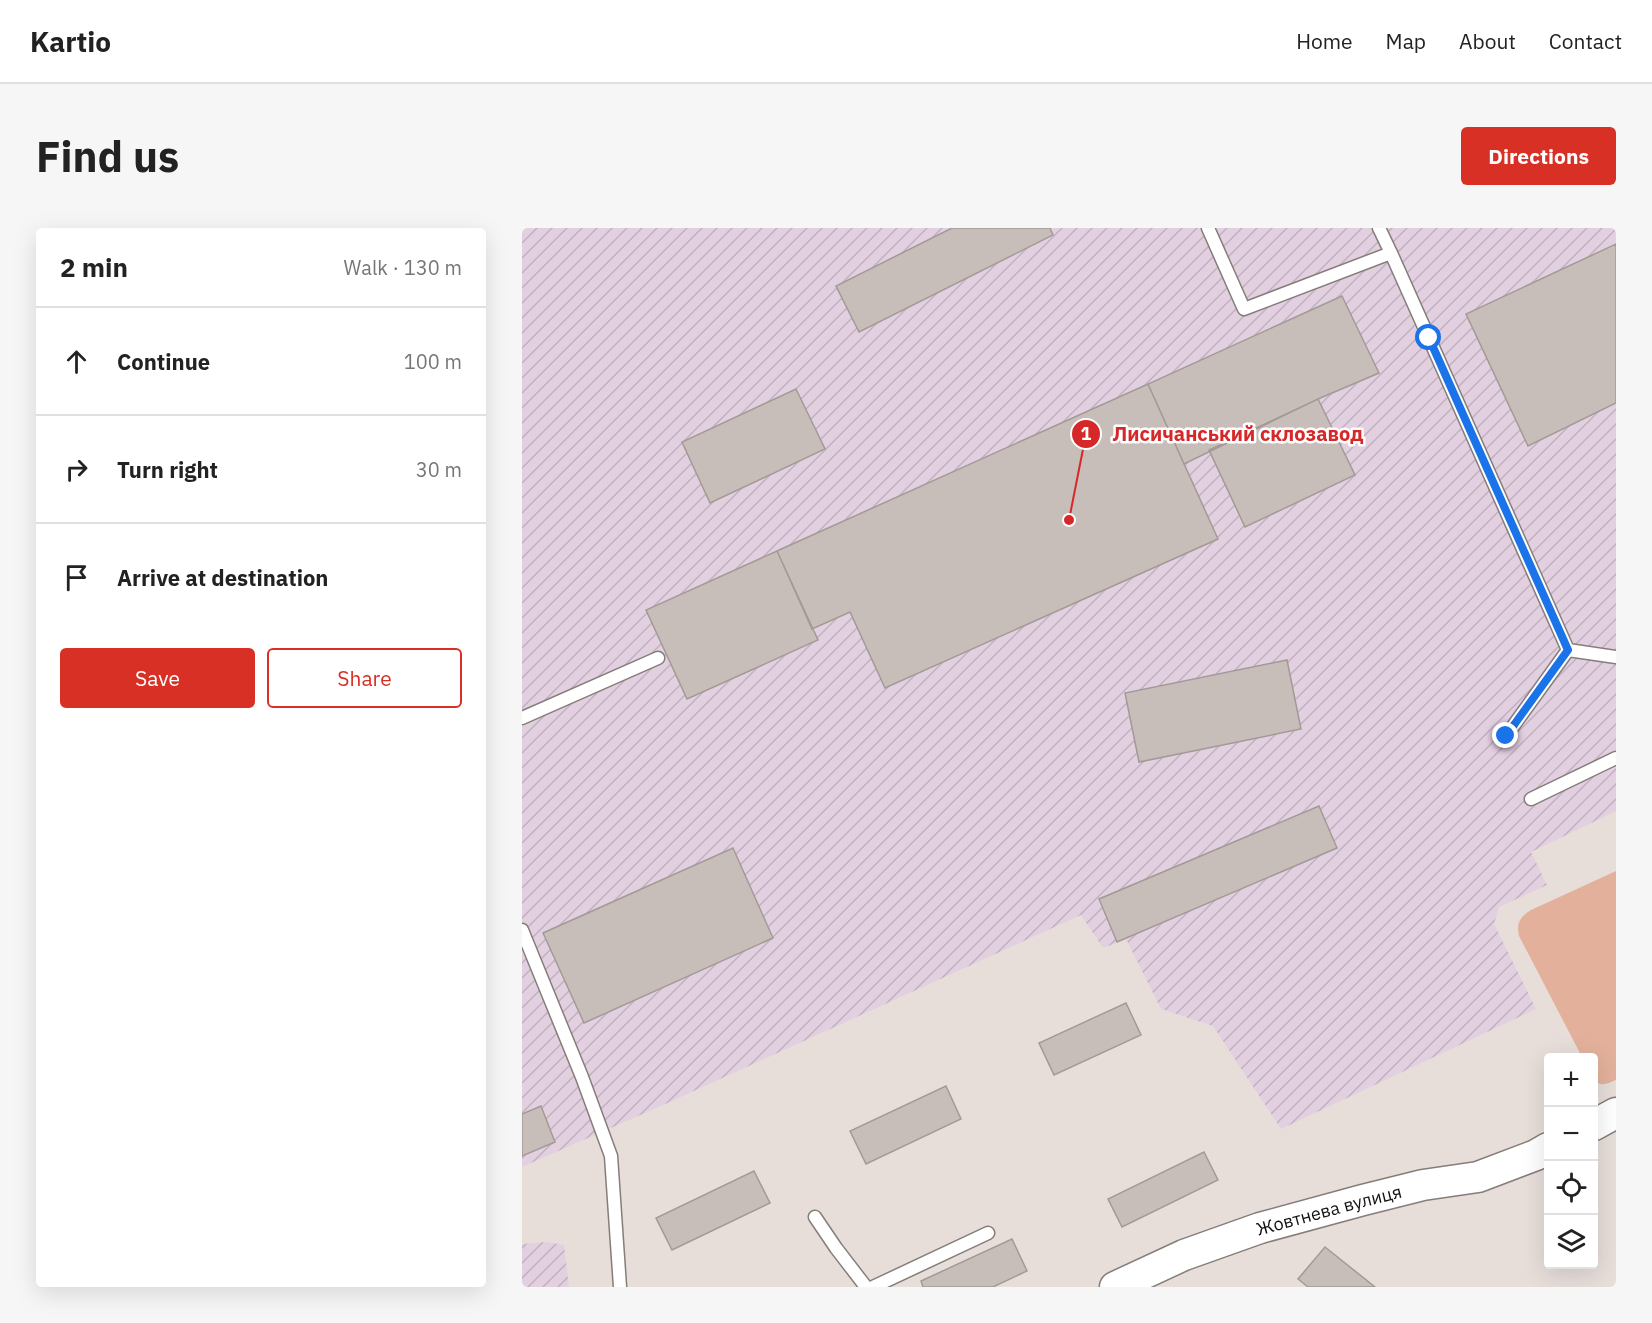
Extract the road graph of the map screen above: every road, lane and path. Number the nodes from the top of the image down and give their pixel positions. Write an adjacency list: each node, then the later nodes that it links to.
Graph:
1 (1208, 228): 3 (lane)
2 (1378, 228): 3 (lane)
3 (1391, 253): 4 (lane)
4 (1568, 650): 5 (lane); 8 (lane)
5 (1616, 657)
6 (658, 658): 7 (lane)
7 (522, 718)
8 (1506, 736)
9 (1616, 758): 10 (lane)
10 (1531, 799)
11 (522, 930): 18 (lane)
12 (1616, 1113): 13 (street)
13 (1598, 1122)
14 (1544, 1150): 19 (street, Жовтнева вулиця)
15 (815, 1217): 17 (lane)
16 (988, 1233): 17 (lane)
17 (864, 1286)
18 (620, 1287)
19 (1115, 1287)

